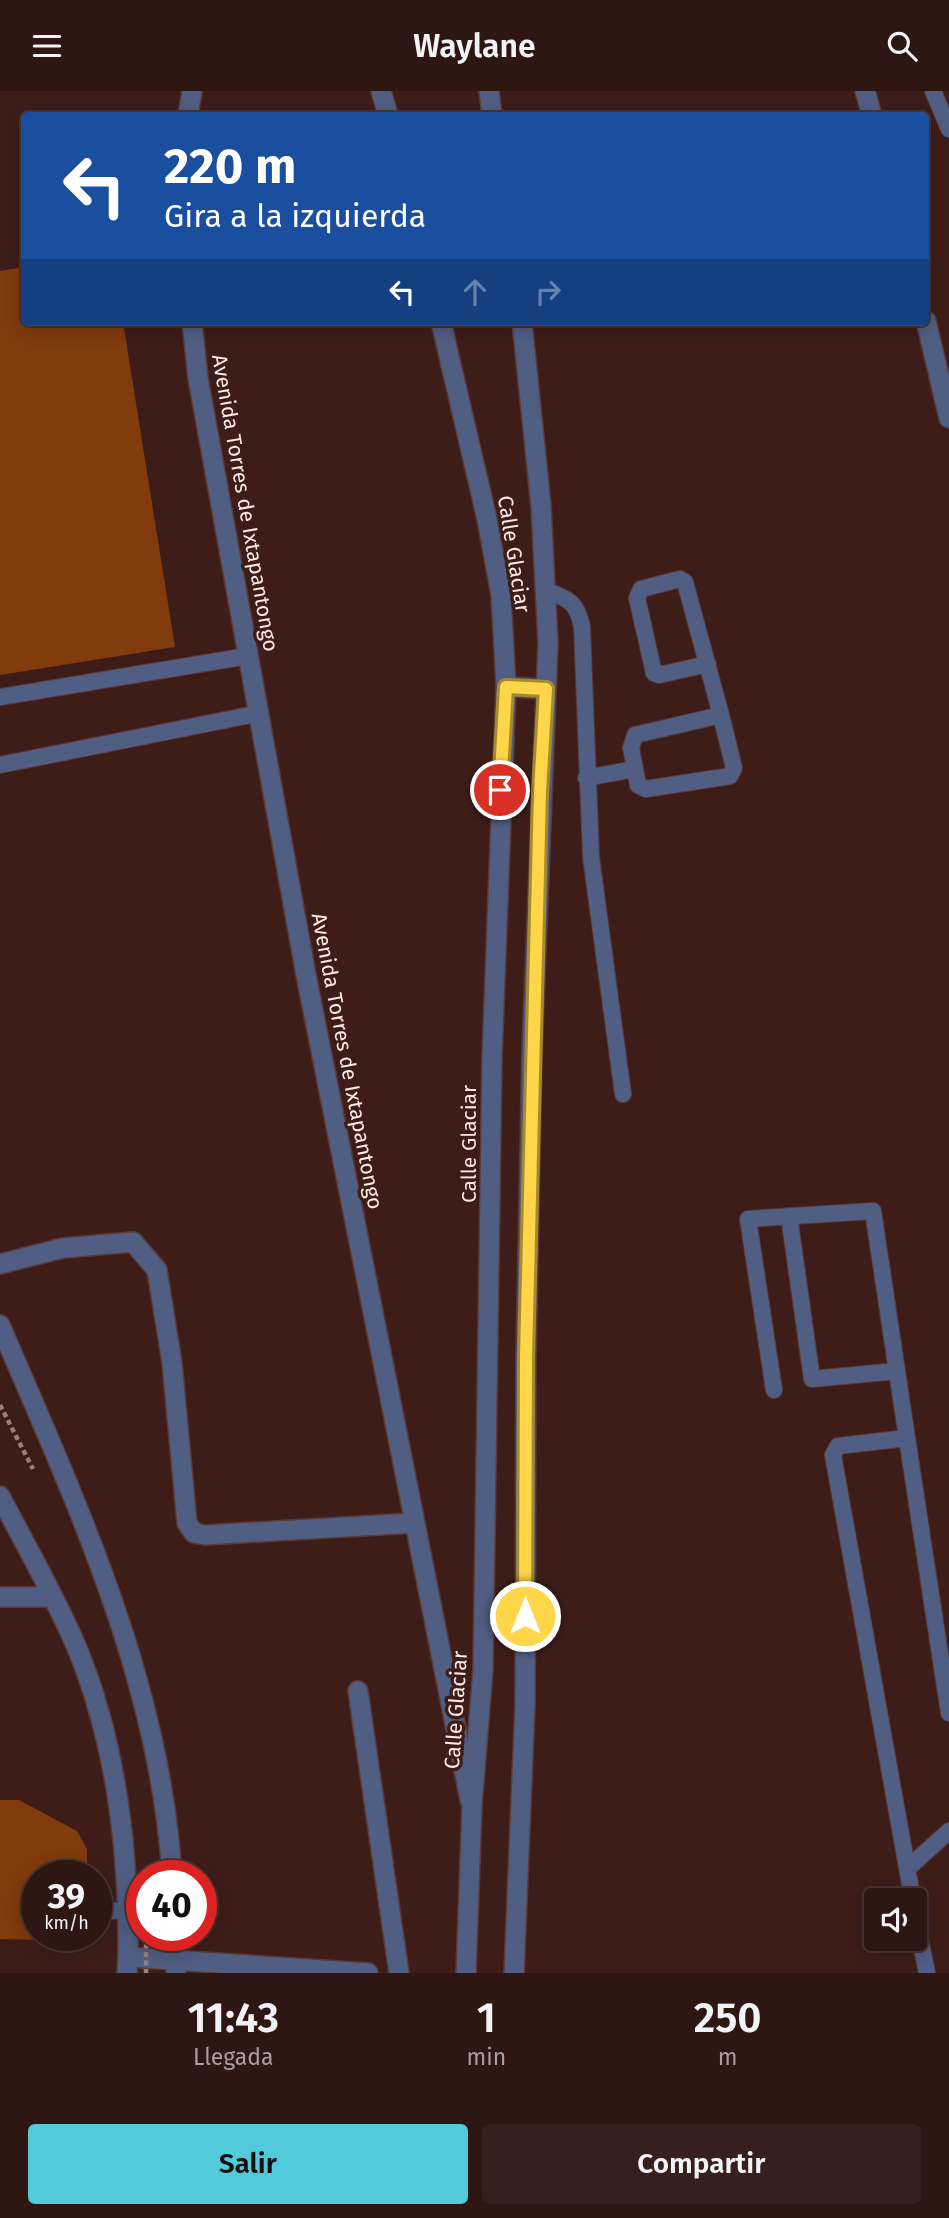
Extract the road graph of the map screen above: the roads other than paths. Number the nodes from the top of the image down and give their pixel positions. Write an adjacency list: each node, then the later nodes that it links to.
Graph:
1 (192, 91): 6 (street)
2 (381, 91): 7 (street)
3 (489, 91): 8 (street)
4 (865, 91): 9 (street)
5 (939, 95): 10 (lane); 11 (lane)
6 (188, 112)
7 (387, 112)
8 (492, 112)
9 (871, 112)
10 (929, 112)
11 (949, 129)
12 (192, 326): 18 (street, Avenida Torres de Ixtapantongo)
13 (442, 326): 20 (street, Calle Glaciar)
14 (522, 326): 17 (street, Calle Glaciar)
15 (927, 326): 16 (street)
16 (949, 418)
17 (547, 591): 21 (street, Calle Glaciar); 27 (lane)
18 (248, 656): 22 (lane); 23 (street, Avenida Torres de Ixtapantongo)
19 (708, 664): 19 (lane); 24 (lane)
20 (506, 687): 21 (street); 41 (street, Calle Glaciar)
21 (546, 689): 53 (street, Calle Glaciar)
22 (0, 697)
23 (260, 713): 25 (lane); 36 (street, Avenida Torres de Ixtapantongo)
24 (721, 715): 26 (lane); 26 (lane)
25 (0, 765)
26 (635, 769): 27 (lane)
27 (586, 778): 28 (lane)
28 (623, 1094)
29 (789, 1216): 32 (lane); 32 (lane); 33 (lane)
30 (0, 1263): 36 (street)
31 (0, 1325): 43 (street)
32 (897, 1371): 34 (lane)
33 (774, 1390)
34 (907, 1439): 40 (lane); 44 (lane)
35 (0, 1496): 38 (street)
36 (414, 1523): 41 (street, Avenida Torres de Ixtapantongo)
37 (0, 1597): 38 (street)
38 (52, 1597): 46 (street)
39 (358, 1691): 51 (street)
40 (949, 1713)
41 (472, 1805): 52 (street, Calle Glaciar)
42 (949, 1831): 44 (lane)
43 (171, 1860)
44 (907, 1869): 45 (lane)
45 (911, 1888)
46 (126, 1890)
47 (923, 1951): 54 (lane)
48 (128, 1965): 49 (street)
49 (177, 1966): 50 (street)
50 (368, 1973)
51 (399, 1973)
52 (466, 1973)
53 (514, 1973)
54 (927, 1973)

